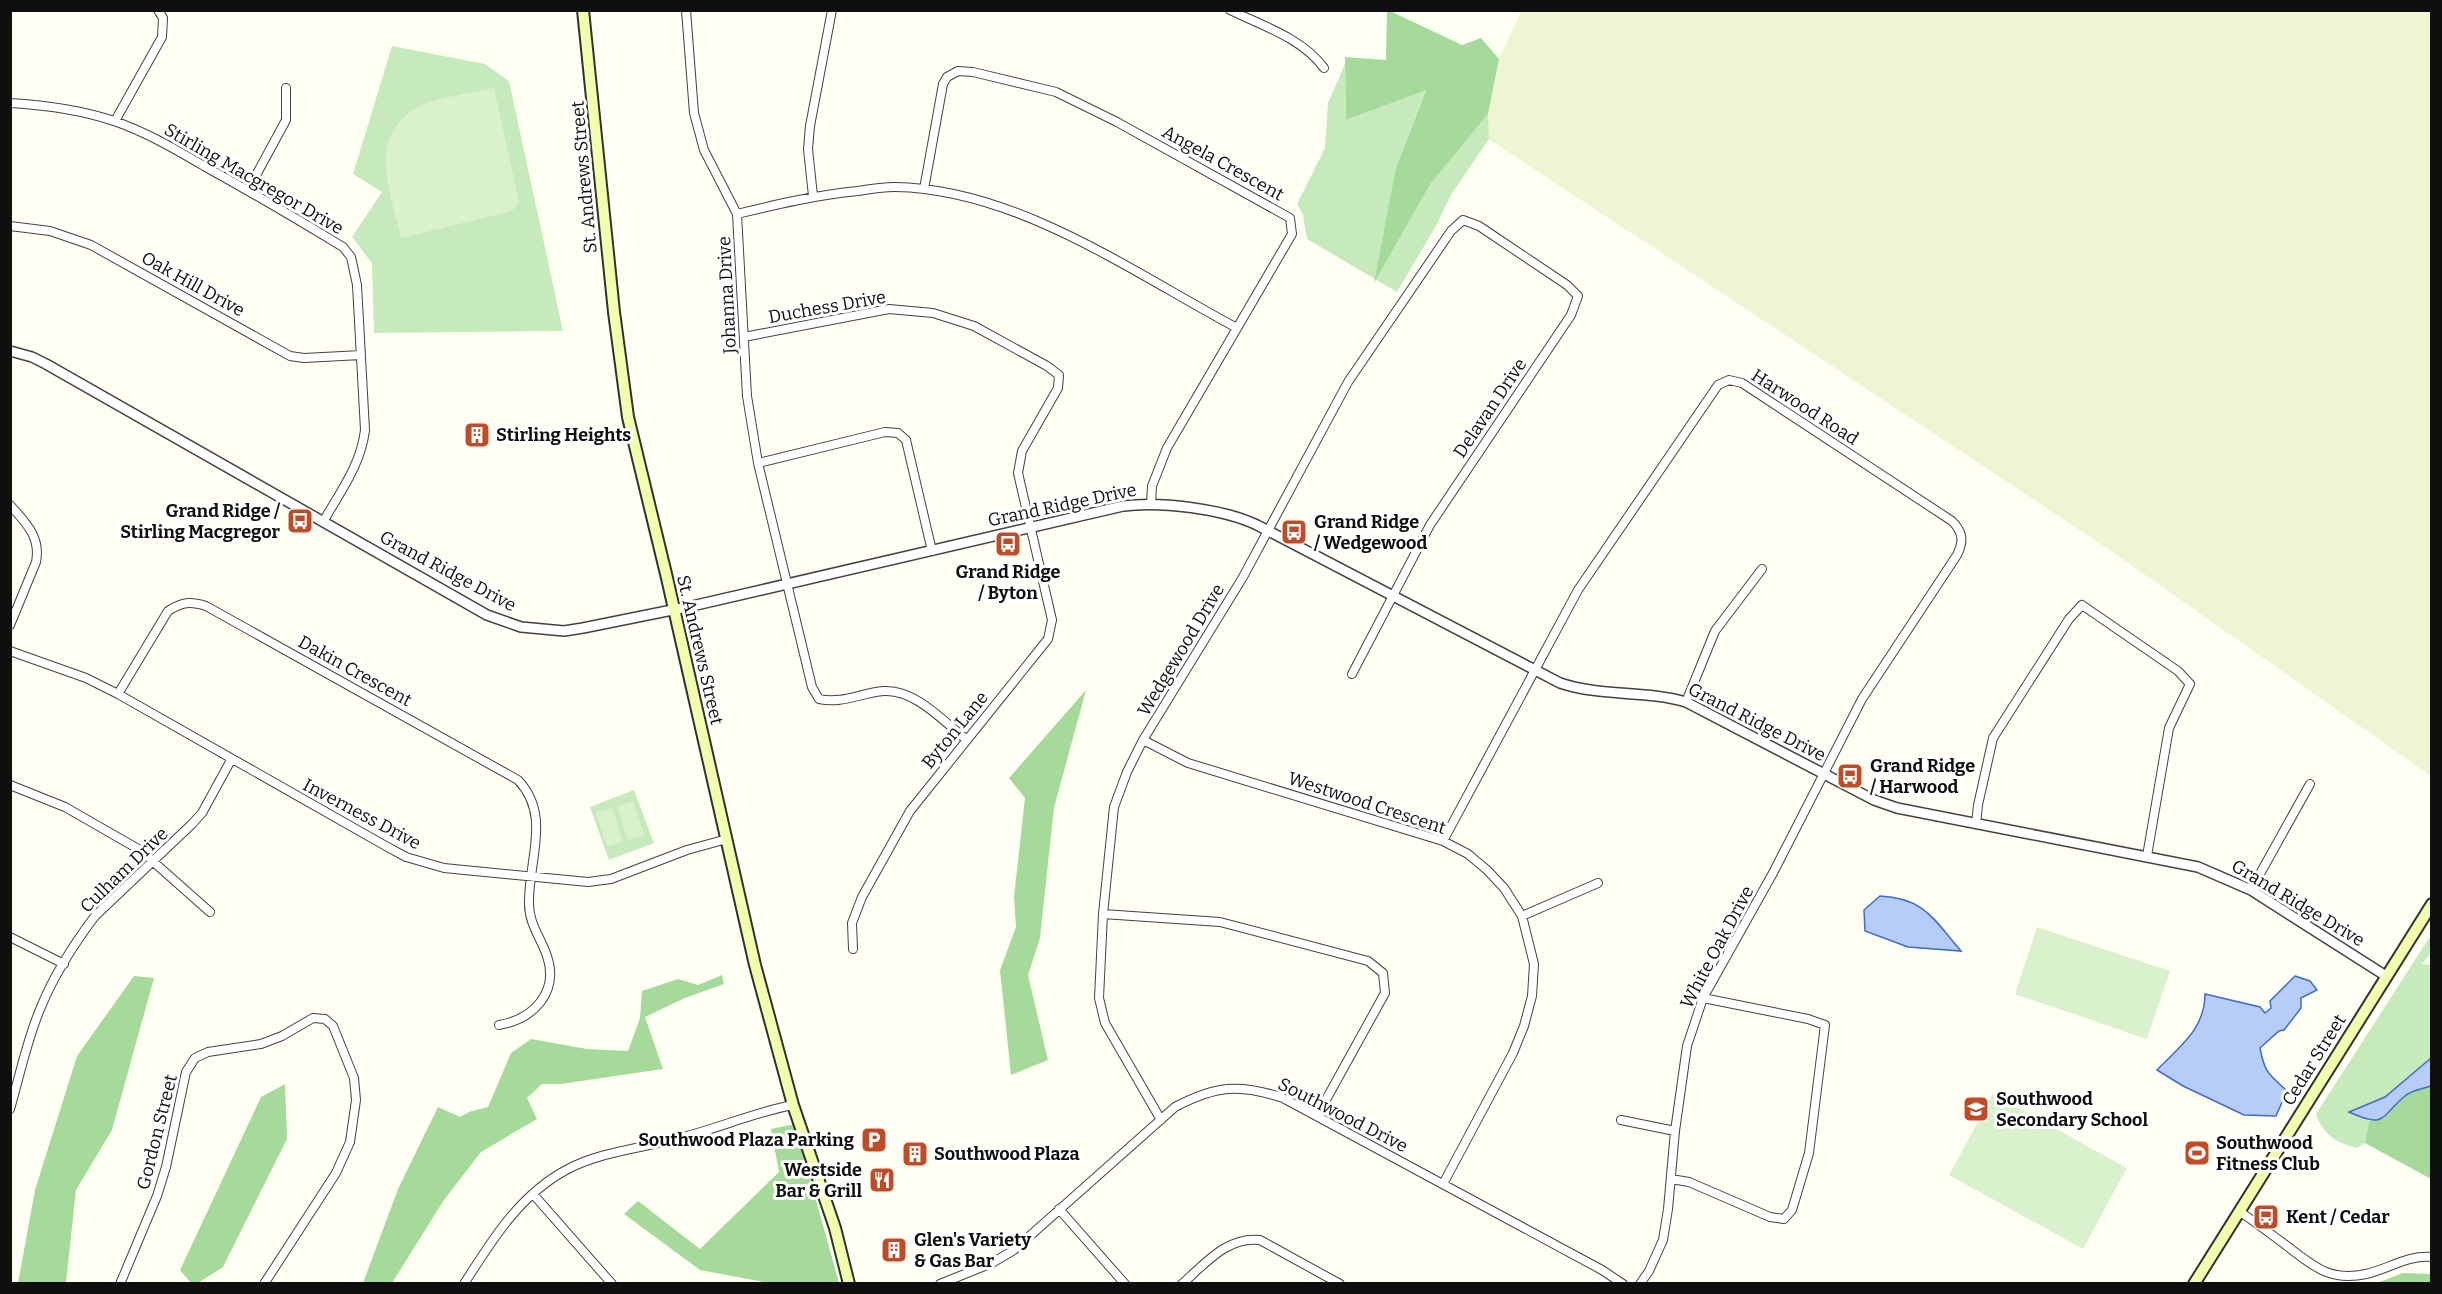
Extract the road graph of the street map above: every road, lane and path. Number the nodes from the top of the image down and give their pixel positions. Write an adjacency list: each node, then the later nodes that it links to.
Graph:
1 (158, 10): 9 (street)
2 (583, 10): 30 (main road, St. Andrews Street)
3 (686, 10): 13 (street)
4 (832, 10): 12 (street)
5 (1230, 10): 6 (street)
6 (1324, 68)
7 (286, 88): 11 (street)
8 (10, 103): 9 (street, Stirling Macgregor Drive)
9 (115, 121): 11 (street, Stirling Macgregor Drive)
10 (924, 189): 12 (street, Johanna Drive); 16 (street, Johanna Drive); 16 (street, Angela Crescent)
11 (248, 190): 19 (street, Stirling Macgregor Drive)
12 (813, 196): 13 (street, Johanna Drive)
13 (737, 214): 17 (street, Johanna Drive)
14 (10, 226): 19 (street, Oak Hill Drive)
15 (1451, 231): 25 (street, Wedgewood Drive); 29 (street, Delavan Drive)
16 (1237, 328): 21 (street, Angela Crescent)
17 (744, 336): 20 (street, Johanna Drive); 24 (street, Duchess Drive)
18 (10, 351): 23 (street, Grand Ridge Drive)
19 (361, 355): 23 (street, Stirling Macgregor Drive)
20 (758, 463): 26 (street); 28 (street, Johanna Drive)
21 (1151, 504): 24 (street, Grand Ridge Drive); 25 (street, Grand Ridge Drive)
22 (10, 505): 31 (street)
23 (323, 522): 30 (street, Grand Ridge Drive)
24 (1031, 527): 26 (street, Grand Ridge Drive); 37 (street, Byton Lane)
25 (1268, 531): 29 (street, Grand Ridge Drive); 38 (street, Wedgewood Drive)
26 (932, 551): 28 (street, Grand Ridge Drive)
27 (1762, 569): 36 (street)
28 (786, 585): 30 (street, Grand Ridge Drive); 37 (street, Johanna Drive)
29 (1392, 596): 33 (street, Grand Ridge Drive); 34 (street, Delavan Drive)
30 (673, 609): 44 (main road, St. Andrews Street)
31 (10, 624)
32 (10, 651): 35 (street, Inverness Drive)
33 (1533, 670): 36 (street, Grand Ridge Drive); 40 (street, Harwood Road); 45 (street, Harwood Road)
34 (1352, 674)
35 (118, 694): 39 (street, Inverness Drive); 48 (street, Dakin Crescent)
36 (1686, 702): 40 (street, Grand Ridge Drive)
37 (967, 740): 56 (street, Byton Lane)
38 (1143, 740): 45 (street, Westwood Crescent); 53 (street, Wedgewood Drive)
39 (231, 760): 47 (street, Culham Drive); 48 (street, Inverness Drive)
40 (1824, 774): 43 (street, Grand Ridge Drive); 59 (street, White Oak Drive)
41 (2310, 784): 50 (street)
42 (10, 785): 47 (street)
43 (1976, 824): 46 (street, Grand Ridge Drive); 46 (street)
44 (727, 839): 48 (street, Inverness Drive); 63 (main road, St. Andrews Street)
45 (1443, 841): 54 (street, Westwood Crescent)
46 (2147, 856): 50 (street, Grand Ridge Drive)
47 (154, 862): 52 (street); 57 (street, Culham Drive)
48 (532, 878): 60 (street, Dakin Crescent)
49 (1598, 883): 54 (street)
50 (2251, 890): 58 (street, Grand Ridge Drive)
51 (2432, 904): 58 (main road, Cedar Street)
52 (210, 912)
53 (1103, 914): 65 (street); 66 (street, Wedgewood Drive)
54 (1522, 915): 70 (street, Westwood Crescent)
55 (10, 937): 57 (street)
56 (854, 950)
57 (64, 963): 62 (street, Culham Drive)
58 (2386, 976): 73 (main road, Cedar Street)
59 (1703, 998): 68 (street, White Oak Drive); 69 (street)
60 (499, 1025)
61 (10, 1073): 62 (street)
62 (20, 1076): 64 (street, Culham Drive)
63 (793, 1105): 71 (street); 79 (main road, St. Andrews Street)
64 (10, 1109)
65 (1317, 1116): 66 (street, Southwood Drive); 70 (street, Southwood Drive)
66 (1161, 1120): 72 (street, Southwood Drive)
67 (1621, 1120): 68 (street)
68 (1674, 1131): 69 (street, White Oak Drive)
69 (1671, 1179): 85 (street, White Oak Drive)
70 (1443, 1184): 84 (street, Southwood Drive)
71 (533, 1194): 77 (street); 78 (street)
72 (1059, 1209): 80 (street, Southwood Drive); 81 (street)
73 (2239, 1211): 74 (street); 86 (main road, Cedar Street)
74 (2432, 1257)
75 (120, 1284): 76 (street, Gordon Street)
76 (264, 1284)
77 (464, 1284)
78 (612, 1284)
79 (849, 1284)
80 (940, 1284)
81 (1125, 1284)
82 (1182, 1284): 83 (street)
83 (1340, 1284)
84 (1623, 1284)
85 (1640, 1284)
86 (2194, 1284)

